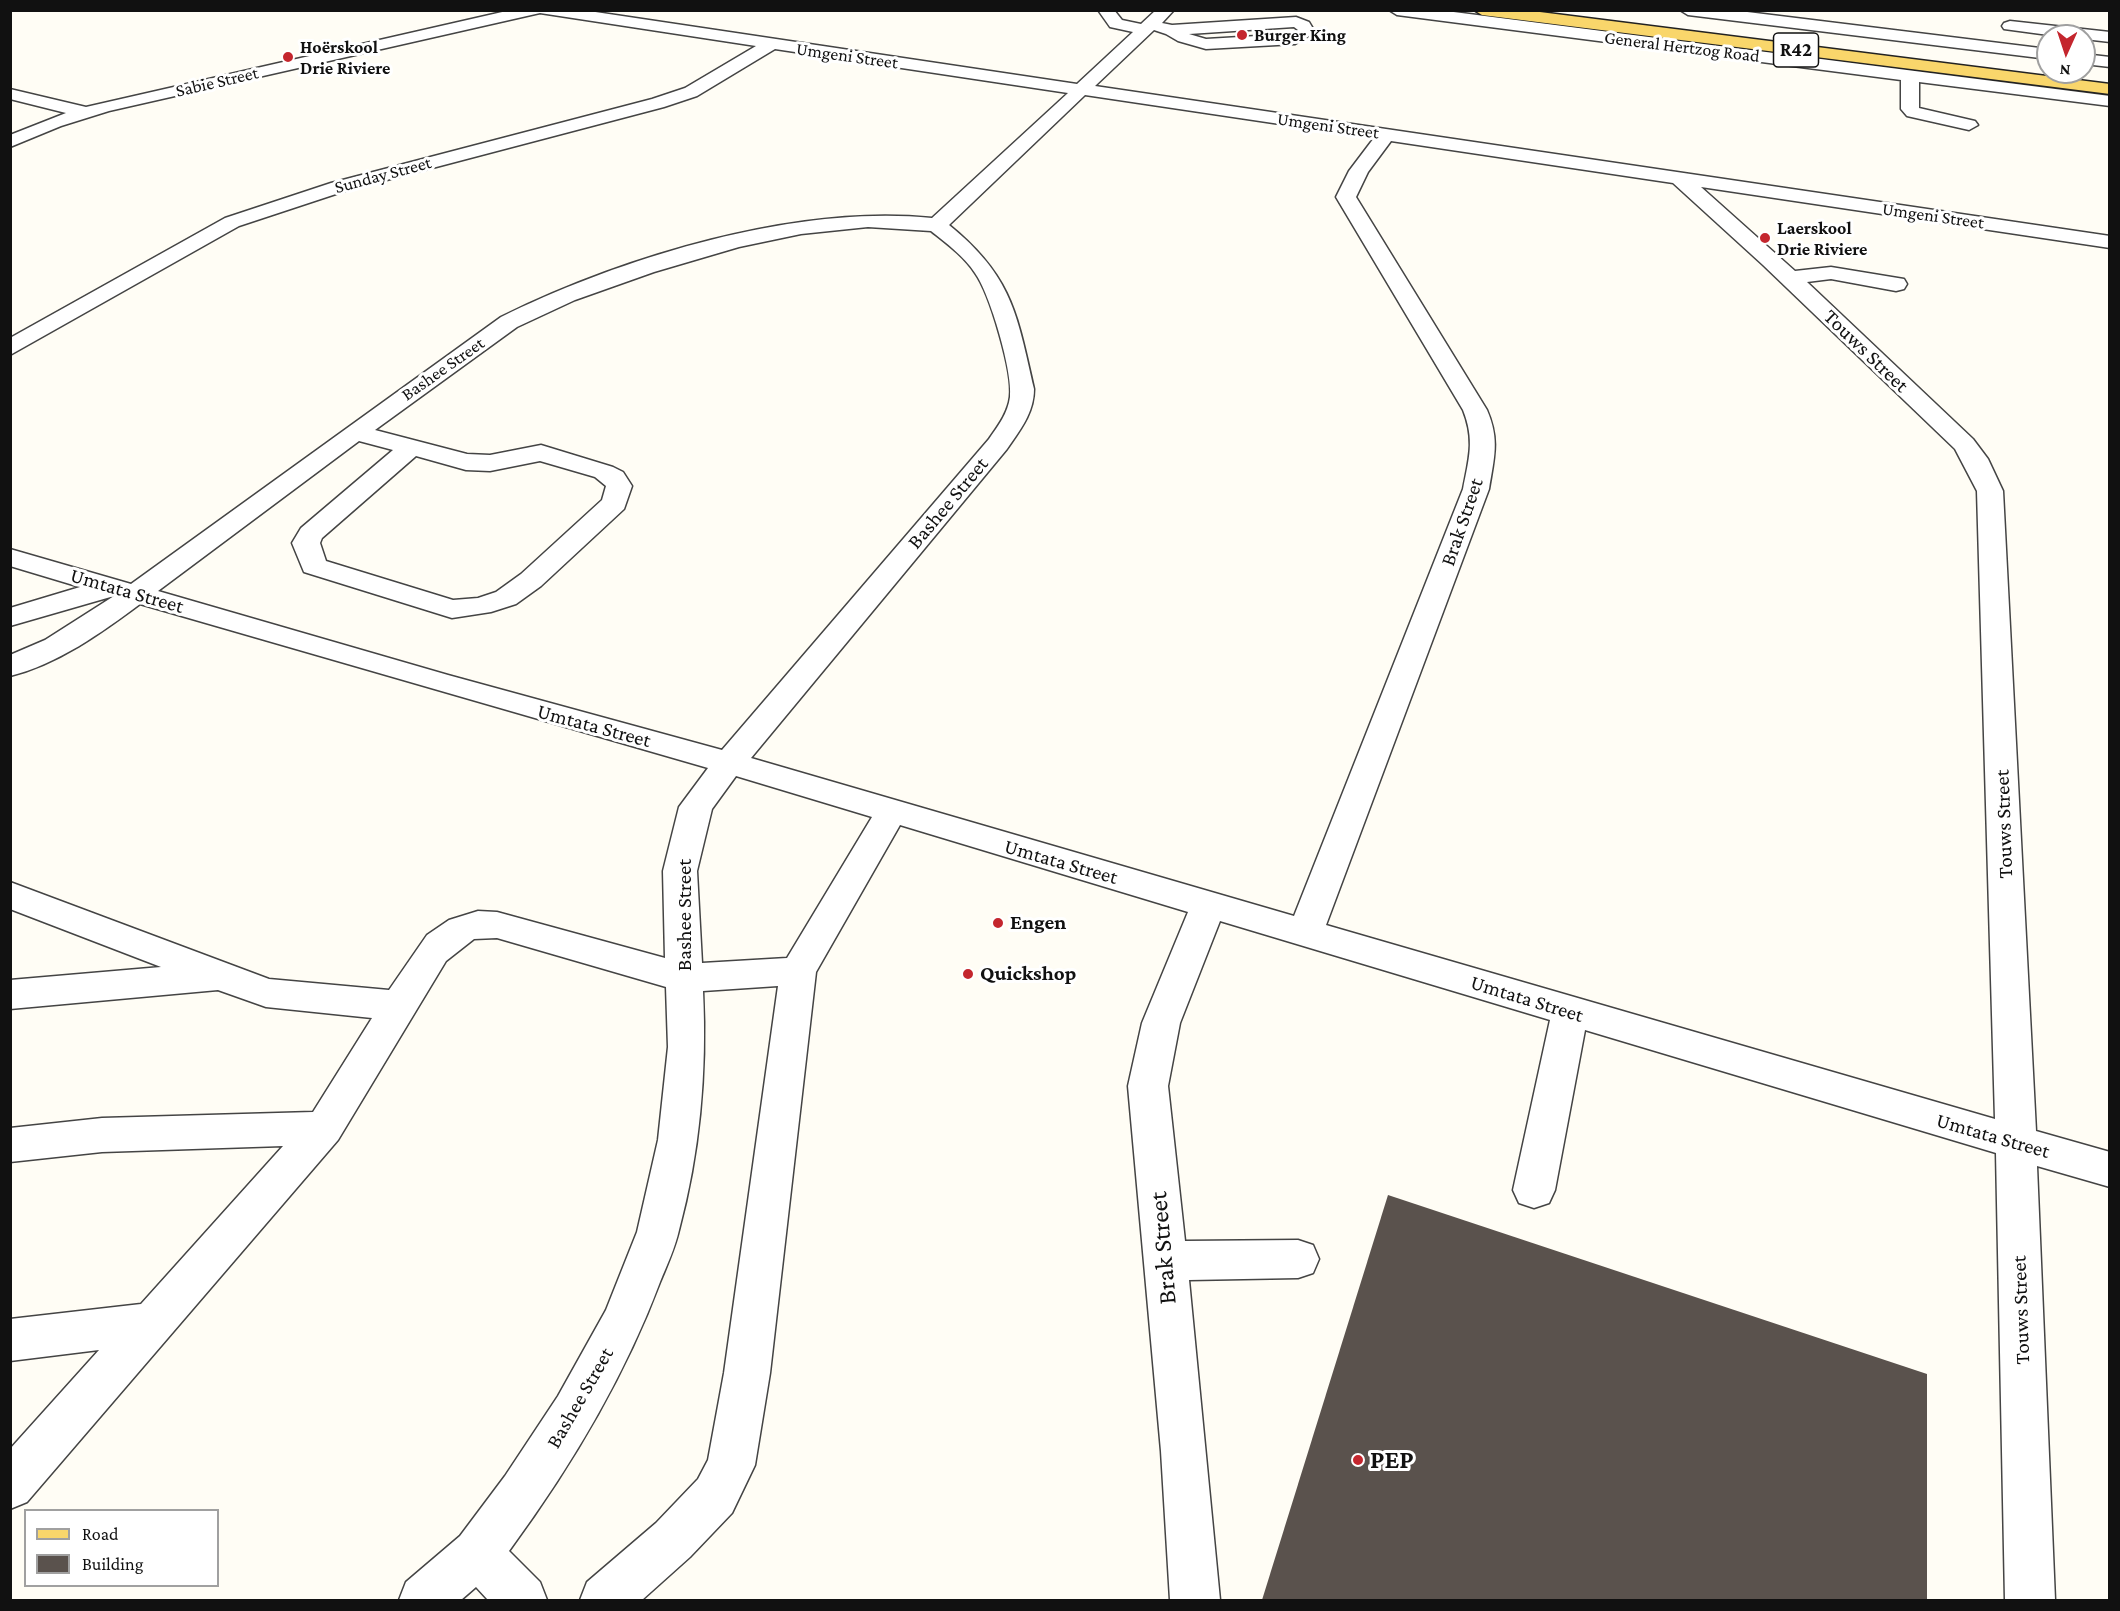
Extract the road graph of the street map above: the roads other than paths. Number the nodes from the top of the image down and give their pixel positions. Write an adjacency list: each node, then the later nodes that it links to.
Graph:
1 (534, 10): 16 (street, Sabie Street)
2 (546, 10): 14 (street, Umgeni Street)
3 (1106, 10): 9 (street)
4 (1166, 10): 9 (street)
5 (1397, 10): 18 (street, General Hertzog Road)
6 (1482, 10): 19 (main road, General Hertzog Road / R42)
7 (1594, 10): 17 (main road, General Hertzog Road / R42)
8 (1688, 10): 15 (street, General Hertzog Road)
9 (1148, 28): 10 (street); 20 (street)
10 (1172, 30): 10 (street)
11 (2036, 35): 12 (street)
12 (2036, 41)
13 (302, 44): 16 (street)
14 (771, 45): 20 (street, Umgeni Street); 32 (street, Sunday Street)
15 (2036, 53)
16 (337, 55): 23 (street, Sabie Street)
17 (2036, 66)
18 (1910, 76): 22 (street, General Hertzog Road); 24 (street)
19 (2109, 89)
20 (1081, 90): 25 (street, Umgeni Street); 28 (street)
21 (10, 94): 23 (street)
22 (2109, 101)
23 (86, 112): 26 (street, Sabie Street)
24 (1969, 125)
25 (1387, 134): 27 (street, Umgeni Street); 43 (street, Brak Street)
26 (10, 142)
27 (1679, 178): 29 (street, Umgeni Street); 30 (street, Touws Street)
28 (937, 225): 33 (street, Bashee Street); 39 (street, Bashee Street)
29 (2109, 242)
30 (1791, 278): 31 (street); 51 (street, Touws Street)
31 (1896, 284)
32 (10, 348)
33 (354, 432): 34 (street); 36 (street, Bashee Street)
34 (412, 447): 34 (street)
35 (10, 557): 36 (street, Umtata Street)
36 (123, 589): 37 (street, Bashee Street); 38 (street, Bashee Street); 39 (street, Umtata Street)
37 (10, 617)
38 (10, 667)
39 (729, 763): 40 (street, Umtata Street); 46 (street, Bashee Street)
40 (891, 812): 42 (street, Umtata Street); 44 (street)
41 (10, 896): 45 (street)
42 (1208, 906): 43 (street, Umtata Street); 56 (street, Brak Street)
43 (1305, 934): 49 (street, Umtata Street)
44 (798, 971): 46 (street); 63 (street)
45 (223, 977): 47 (street); 48 (street)
46 (685, 978): 48 (street); 60 (street, Bashee Street)
47 (10, 995)
48 (399, 1006): 50 (street)
49 (1570, 1012): 51 (street, Umtata Street); 54 (street)
50 (324, 1128): 52 (street); 57 (street)
51 (2016, 1143): 53 (street, Umtata Street); 65 (street, Touws Street)
52 (10, 1145)
53 (2109, 1170)
54 (1534, 1190)
55 (1298, 1259): 56 (street)
56 (1164, 1261): 64 (street, Brak Street)
57 (154, 1323): 58 (street); 59 (street)
58 (10, 1340)
59 (10, 1485)
60 (477, 1553): 61 (street, Bashee Street); 62 (street)
61 (424, 1600)
62 (522, 1600)
63 (605, 1600)
64 (1195, 1600)
65 (2030, 1600)

